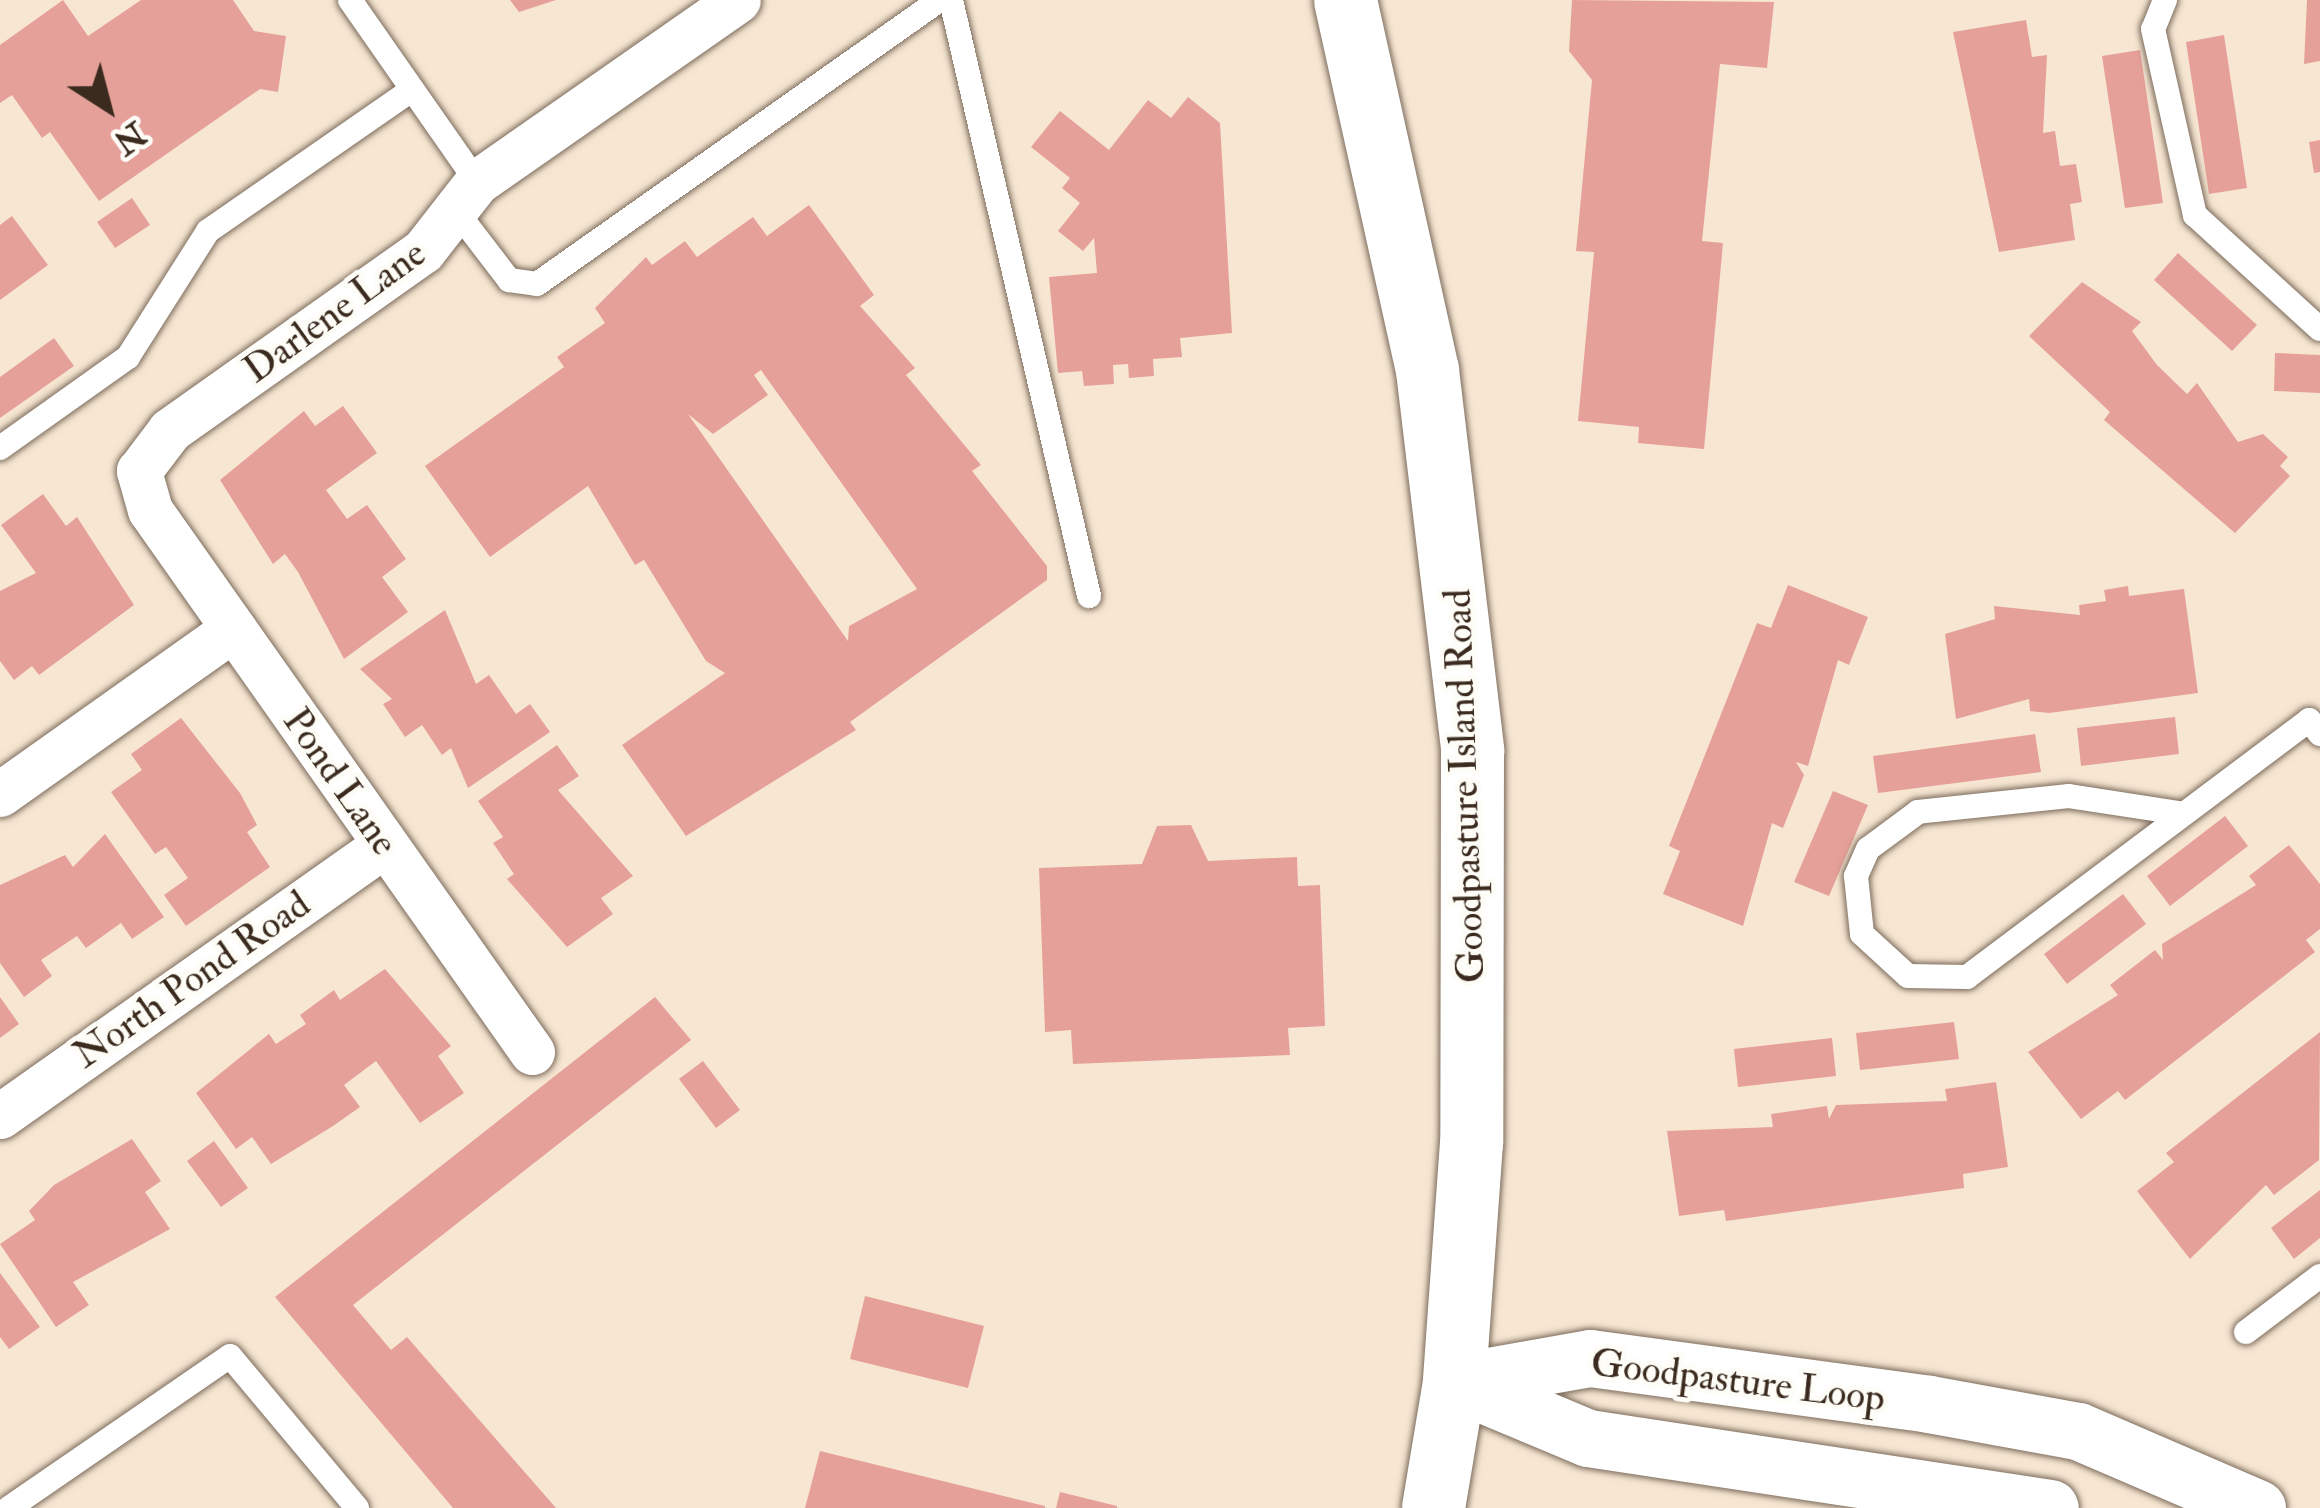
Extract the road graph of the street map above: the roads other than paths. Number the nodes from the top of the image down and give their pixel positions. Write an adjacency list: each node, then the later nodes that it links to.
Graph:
1 (350, 0): 7 (lane)
2 (737, 0): 8 (street, Darlene Lane)
3 (939, 0): 8 (lane)
4 (951, 0): 12 (lane)
5 (1345, 0): 22 (main road, Goodpasture Island Road)
6 (2165, 0): 9 (lane)
7 (412, 90): 8 (lane); 10 (lane)
8 (467, 197): 11 (street, Darlene Lane)
9 (2320, 328)
10 (0, 448)
11 (150, 510): 13 (street, Pond Lane)
12 (1089, 596)
13 (233, 629): 15 (street); 17 (street, Pond Lane)
14 (2320, 734): 16 (lane)
15 (0, 794)
16 (2179, 813): 16 (lane)
17 (384, 845): 18 (street, Pond Lane); 19 (street, North Pond Road)
18 (532, 1052)
19 (0, 1116)
20 (2320, 1276): 21 (lane)
21 (2246, 1332)
22 (1454, 1382): 25 (main road, Goodpasture Island Road); 26 (street, Goodpasture Loop); 27 (street, Goodpasture Loop)
23 (9, 1508): 24 (lane)
24 (357, 1508)
25 (1433, 1508)
26 (2050, 1508)
27 (2257, 1508)

